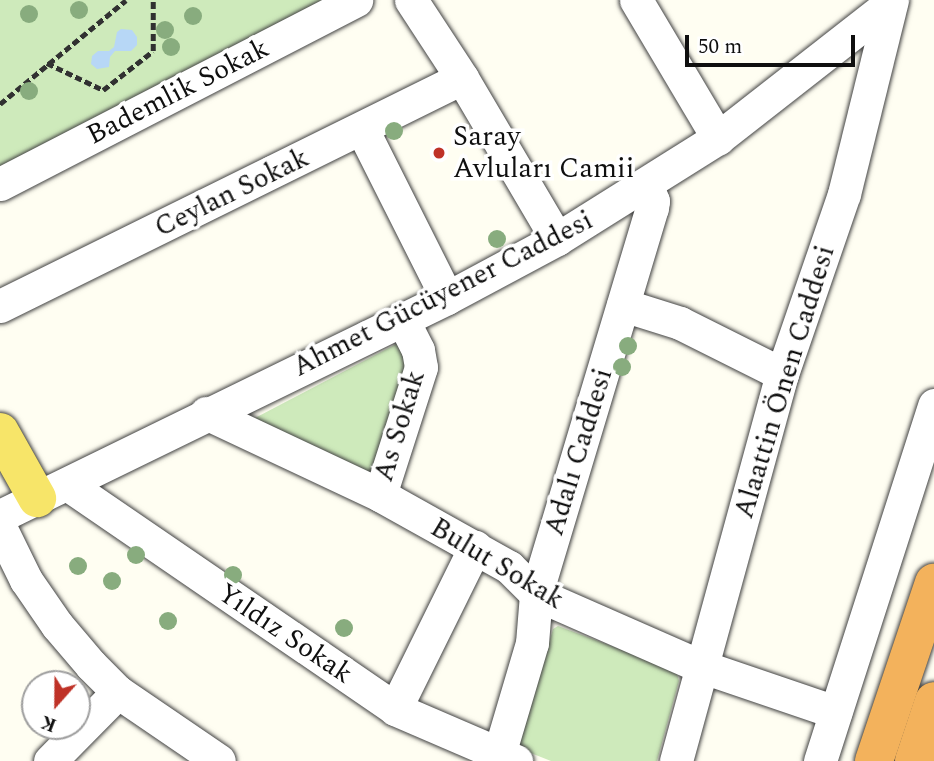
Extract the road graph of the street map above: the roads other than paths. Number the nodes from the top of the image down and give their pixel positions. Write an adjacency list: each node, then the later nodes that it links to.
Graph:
1 (356, 0): 8 (street, Bademlik Sokak)
2 (411, 0): 5 (street)
3 (636, 0): 7 (street)
4 (891, 1): 7 (street, Ahmet Gücüyener Caddesi); 15 (street, Alaattin Önen Caddesi)
5 (463, 78): 6 (street, Ceylan Sokak); 10 (street)
6 (362, 129): 11 (street); 13 (street, Ceylan Sokak)
7 (718, 138): 9 (street, Ahmet Gücüyener Caddesi)
8 (0, 184)
9 (648, 186): 10 (street, Ahmet Gücüyener Caddesi); 12 (street, Adalı Caddesi)
10 (557, 239): 11 (street, Ahmet Gücüyener Caddesi)
11 (447, 298): 14 (street, Ahmet Gücüyener Caddesi)
12 (622, 305): 15 (street); 25 (street, Adalı Caddesi)
13 (0, 306)
14 (402, 319): 17 (street, Ahmet Gücüyener Caddesi); 20 (street, As Sokak)
15 (782, 374): 26 (street, Alaattin Önen Caddesi)
16 (934, 405): 30 (street)
17 (206, 413): 19 (street, Ahmet Gücüyener Caddesi); 20 (street, Bulut Sokak)
18 (0, 432): 19 (main road)
19 (52, 491): 21 (street, Ahmet Gücüyener Caddesi); 29 (street, Yıldız Sokak)
20 (380, 495): 23 (street, Bulut Sokak)
21 (0, 516)
22 (0, 527): 27 (street)
23 (475, 547): 25 (street, Bulut Sokak); 29 (street)
24 (934, 583): 36 (highway)
25 (536, 594): 26 (street, Bulut Sokak); 32 (street, Adalı Caddesi)
26 (701, 666): 30 (street, Bulut Sokak); 34 (street, Alaattin Önen Caddesi)
27 (118, 692): 31 (street); 33 (street)
28 (934, 701): 37 (highway)
29 (395, 709): 32 (street, Yıldız Sokak)
30 (835, 712): 35 (street)
31 (55, 759)
32 (504, 759)
33 (219, 761)
34 (676, 761)
35 (820, 761)
36 (874, 761)
37 (914, 761)

